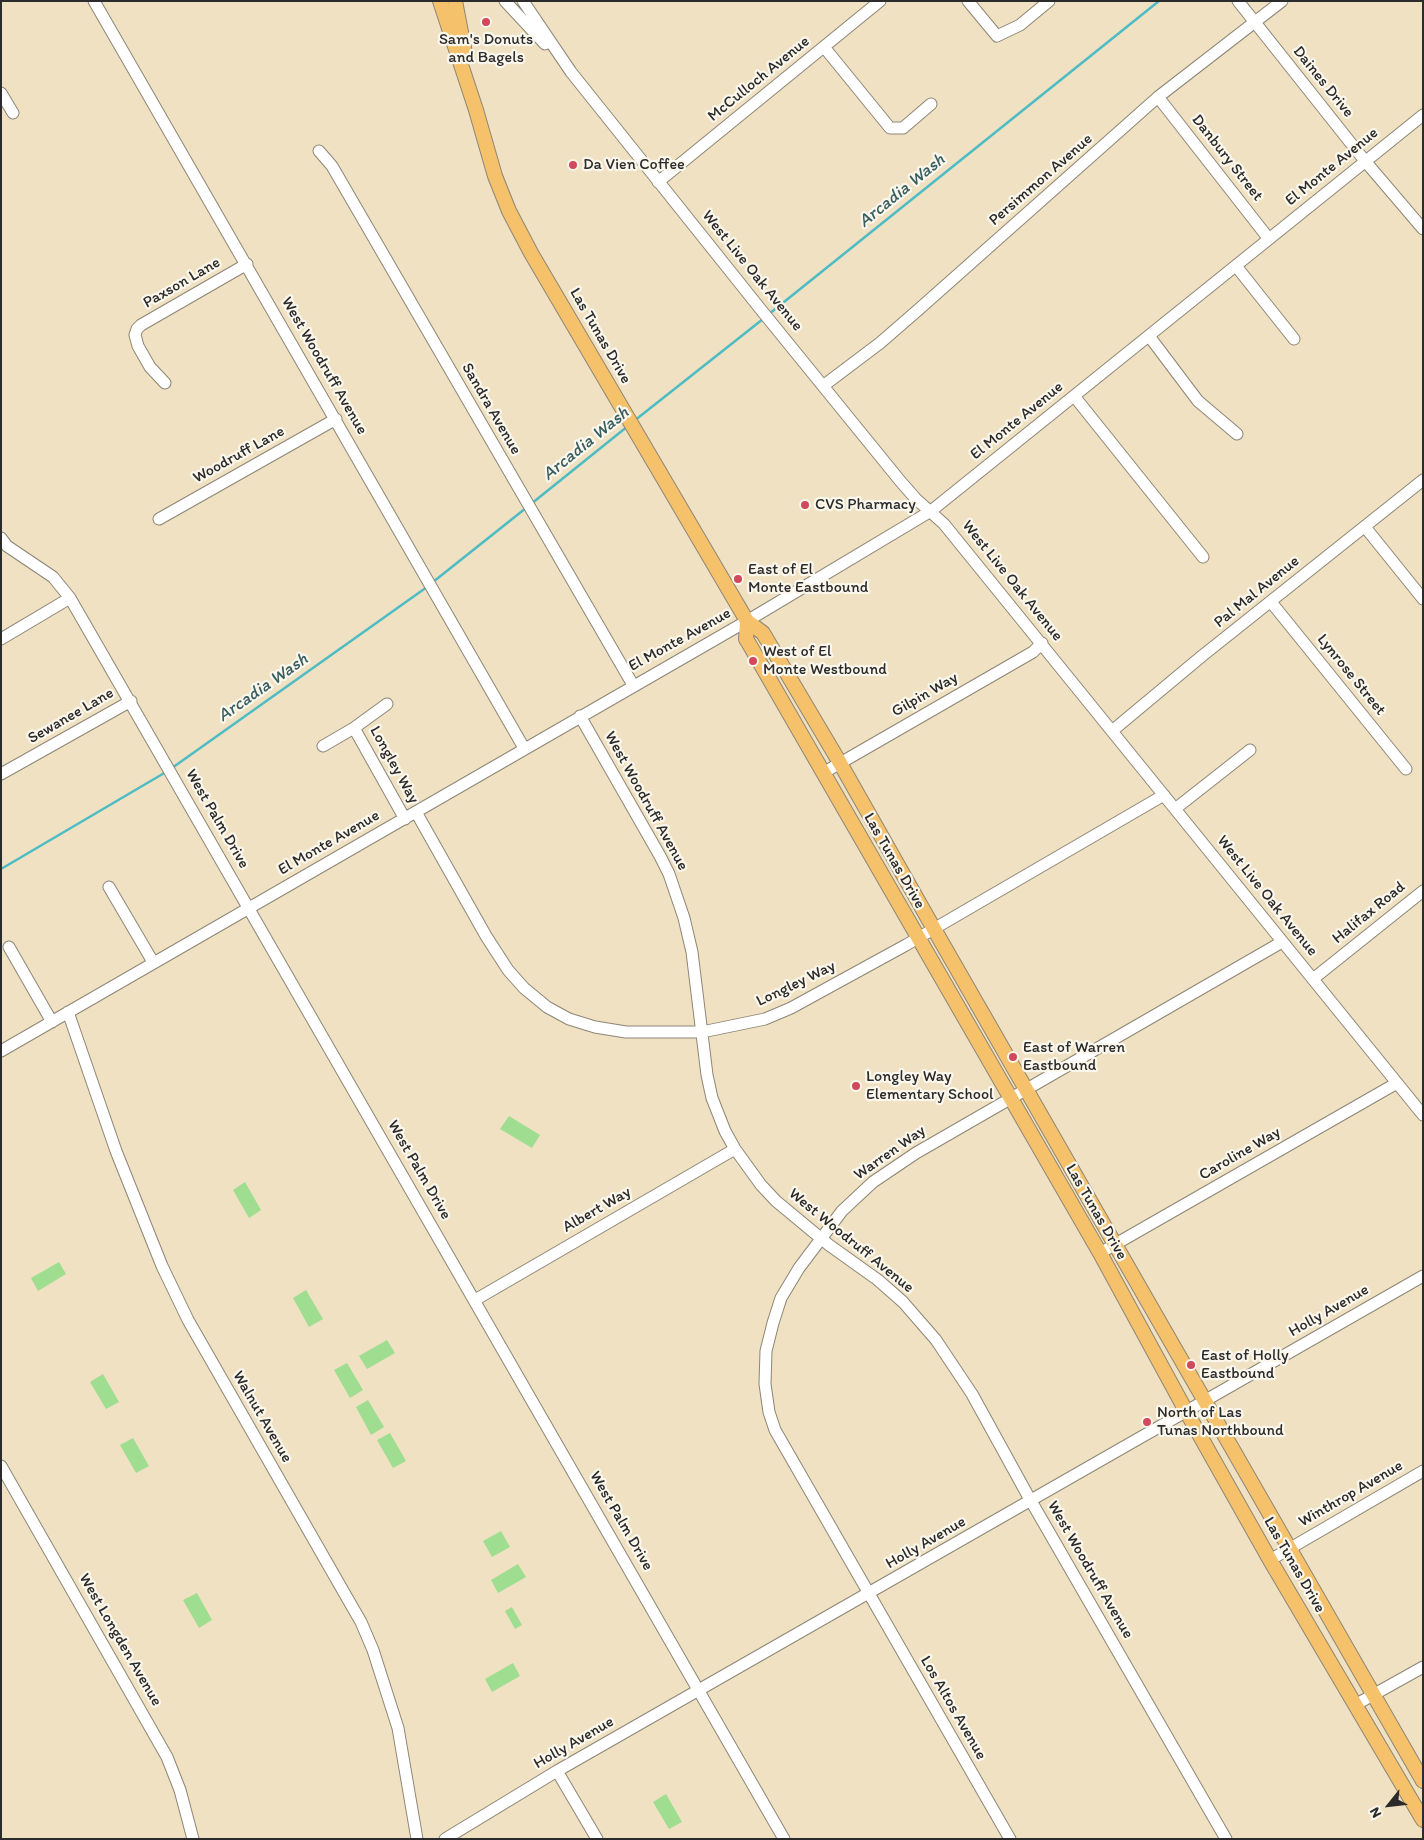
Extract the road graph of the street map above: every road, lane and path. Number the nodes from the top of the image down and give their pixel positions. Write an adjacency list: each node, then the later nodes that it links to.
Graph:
1 (94, 1): 25 (street, West Woodruff Avenue)
2 (440, 1): 17 (main road, Las Tunas Drive)
3 (506, 1): 13 (street, West Live Oak Avenue)
4 (523, 1): 13 (street, West Live Oak Avenue)
5 (880, 1): 12 (street, McCulloch Avenue)
6 (968, 1): 7 (street)
7 (1049, 1)
8 (1238, 1): 11 (street, Daines Drive)
9 (1282, 1): 11 (street, Persimmon Avenue)
10 (459, 4): 17 (main road, Las Tunas Drive)
11 (1255, 23): 15 (street, Persimmon Avenue); 21 (street, Daines Drive)
12 (824, 47): 16 (street); 22 (street, McCulloch Avenue)
13 (571, 72): 22 (street, West Live Oak Avenue)
14 (1, 93): 18 (street)
15 (1158, 98): 24 (street, Danbury Street); 30 (street, Persimmon Avenue)
16 (931, 104)
17 (476, 110): 43 (main road, Las Tunas Drive)
18 (13, 113)
19 (1423, 115): 21 (street, El Monte Avenue)
20 (319, 151): 46 (street, Sandra Avenue)
21 (1365, 161): 23 (street, Daines Drive); 24 (street, El Monte Avenue)
22 (658, 182): 30 (street, West Live Oak Avenue)
23 (1423, 229)
24 (1269, 239): 26 (street, El Monte Avenue)
25 (247, 264): 29 (street, Paxson Lane); 32 (street, West Woodruff Avenue)
26 (1236, 266): 27 (street, El Monte Avenue); 28 (street)
27 (1148, 336): 31 (street, El Monte Avenue); 33 (street)
28 (1294, 339)
29 (165, 383)
30 (823, 386): 35 (street, West Live Oak Avenue)
31 (1074, 396): 35 (street, El Monte Avenue); 39 (street)
32 (336, 419): 36 (street, Woodruff Lane); 53 (street, West Woodruff Avenue)
33 (1237, 434)
34 (1423, 480): 37 (street, Pal Mal Avenue)
35 (931, 511): 43 (street, El Monte Avenue); 45 (street, West Live Oak Avenue)
36 (159, 519)
37 (1365, 527): 41 (street); 42 (street, Pal Mal Avenue)
38 (1, 538): 40 (street, West Palm Drive)
39 (1203, 557)
40 (70, 598): 44 (street); 47 (street, West Palm Drive)
41 (1423, 599)
42 (1271, 602): 51 (street, Pal Mal Avenue); 56 (street, Lynrose Street)
43 (747, 621): 46 (street, El Monte Avenue); 55 (main road, Las Tunas Drive); 57 (main road, Las Tunas Drive)
44 (1, 639)
45 (1042, 643): 51 (street, West Live Oak Avenue); 55 (street, Gilpin Way)
46 (633, 685): 49 (street, El Monte Avenue)
47 (131, 701): 58 (street, Sewanee Lane); 65 (street, West Palm Drive)
48 (387, 704): 50 (street, Longley Way)
49 (580, 716): 53 (street, El Monte Avenue); 74 (street, West Woodruff Avenue)
50 (354, 728): 52 (street, Longley Way); 62 (street, Longley Way)
51 (1112, 731): 59 (street, West Live Oak Avenue)
52 (323, 746)
53 (524, 748): 61 (street, El Monte Avenue)
54 (1250, 750): 60 (street)
55 (840, 763): 57 (street, Gilpin Way); 66 (main road, Las Tunas Drive)
56 (1406, 769)
57 (823, 773): 67 (main road, Las Tunas Drive)
58 (1, 774)
59 (1164, 795): 60 (street, West Live Oak Avenue); 66 (street, Longley Way)
60 (1175, 809): 68 (street, West Live Oak Avenue)
61 (416, 812): 62 (street, El Monte Avenue); 74 (street, Longley Way)
62 (405, 818): 65 (street, El Monte Avenue)
63 (109, 887): 70 (street)
64 (1423, 891): 71 (street, Halifax Road)
65 (249, 908): 70 (street, El Monte Avenue); 85 (street, West Palm Drive)
66 (934, 929): 67 (street, Longley Way); 77 (main road, Las Tunas Drive)
67 (919, 938): 74 (street, Longley Way); 78 (main road, Las Tunas Drive)
68 (1282, 942): 71 (street, West Live Oak Avenue); 77 (street, Warren Way)
69 (9, 947): 73 (street)
70 (154, 962): 72 (street, El Monte Avenue)
71 (1312, 979): 76 (street, West Live Oak Avenue)
72 (68, 1012): 73 (street, El Monte Avenue); 102 (street, Walnut Avenue)
73 (52, 1022): 75 (street, El Monte Avenue)
74 (702, 1032): 80 (street, West Woodruff Avenue)
75 (1, 1051)
76 (1397, 1083): 79 (street, West Live Oak Avenue); 82 (street, Caroline Way)
77 (1026, 1089): 78 (street, Warren Way); 82 (main road, Las Tunas Drive)
78 (1011, 1097): 81 (street, Warren Way); 83 (main road, Las Tunas Drive)
79 (1423, 1115)
80 (735, 1149): 81 (street, West Woodruff Avenue); 85 (street, Albert Way)
81 (821, 1238): 90 (street, West Woodruff Avenue); 93 (street, Warren Way)
82 (1116, 1244): 83 (street, Caroline Way); 86 (main road, Las Tunas Drive)
83 (1100, 1253): 87 (main road, Las Tunas Drive)
84 (1423, 1276): 86 (street, Holly Avenue)
85 (475, 1300): 95 (street, West Palm Drive)
86 (1205, 1400): 87 (street, Holly Avenue); 91 (main road, Las Tunas Drive)
87 (1186, 1412): 90 (street, Holly Avenue); 92 (main road, Las Tunas Drive)
88 (1, 1466): 101 (street, West Longden Avenue)
89 (1423, 1471): 91 (street, Winthrop Avenue)
90 (1031, 1501): 93 (street, Holly Avenue); 107 (street, West Woodruff Avenue)
91 (1289, 1549): 92 (street, Winthrop Avenue); 96 (main road, Las Tunas Drive)
92 (1270, 1560): 97 (main road, Las Tunas Drive)
93 (869, 1594): 95 (street, Holly Avenue); 106 (street, Los Altos Avenue)
94 (1423, 1666): 96 (street)
95 (699, 1690): 98 (street, Holly Avenue); 105 (street, West Palm Drive)
96 (1373, 1694): 97 (street); 99 (main road, Las Tunas Drive)
97 (1355, 1705): 100 (main road, Las Tunas Drive)
98 (557, 1771): 103 (street, Holly Avenue); 104 (street)
99 (1423, 1780)
100 (1423, 1820)
101 (193, 1839)
102 (417, 1839)
103 (445, 1839)
104 (597, 1839)
105 (784, 1839)
106 (1010, 1839)
107 (1226, 1839)

